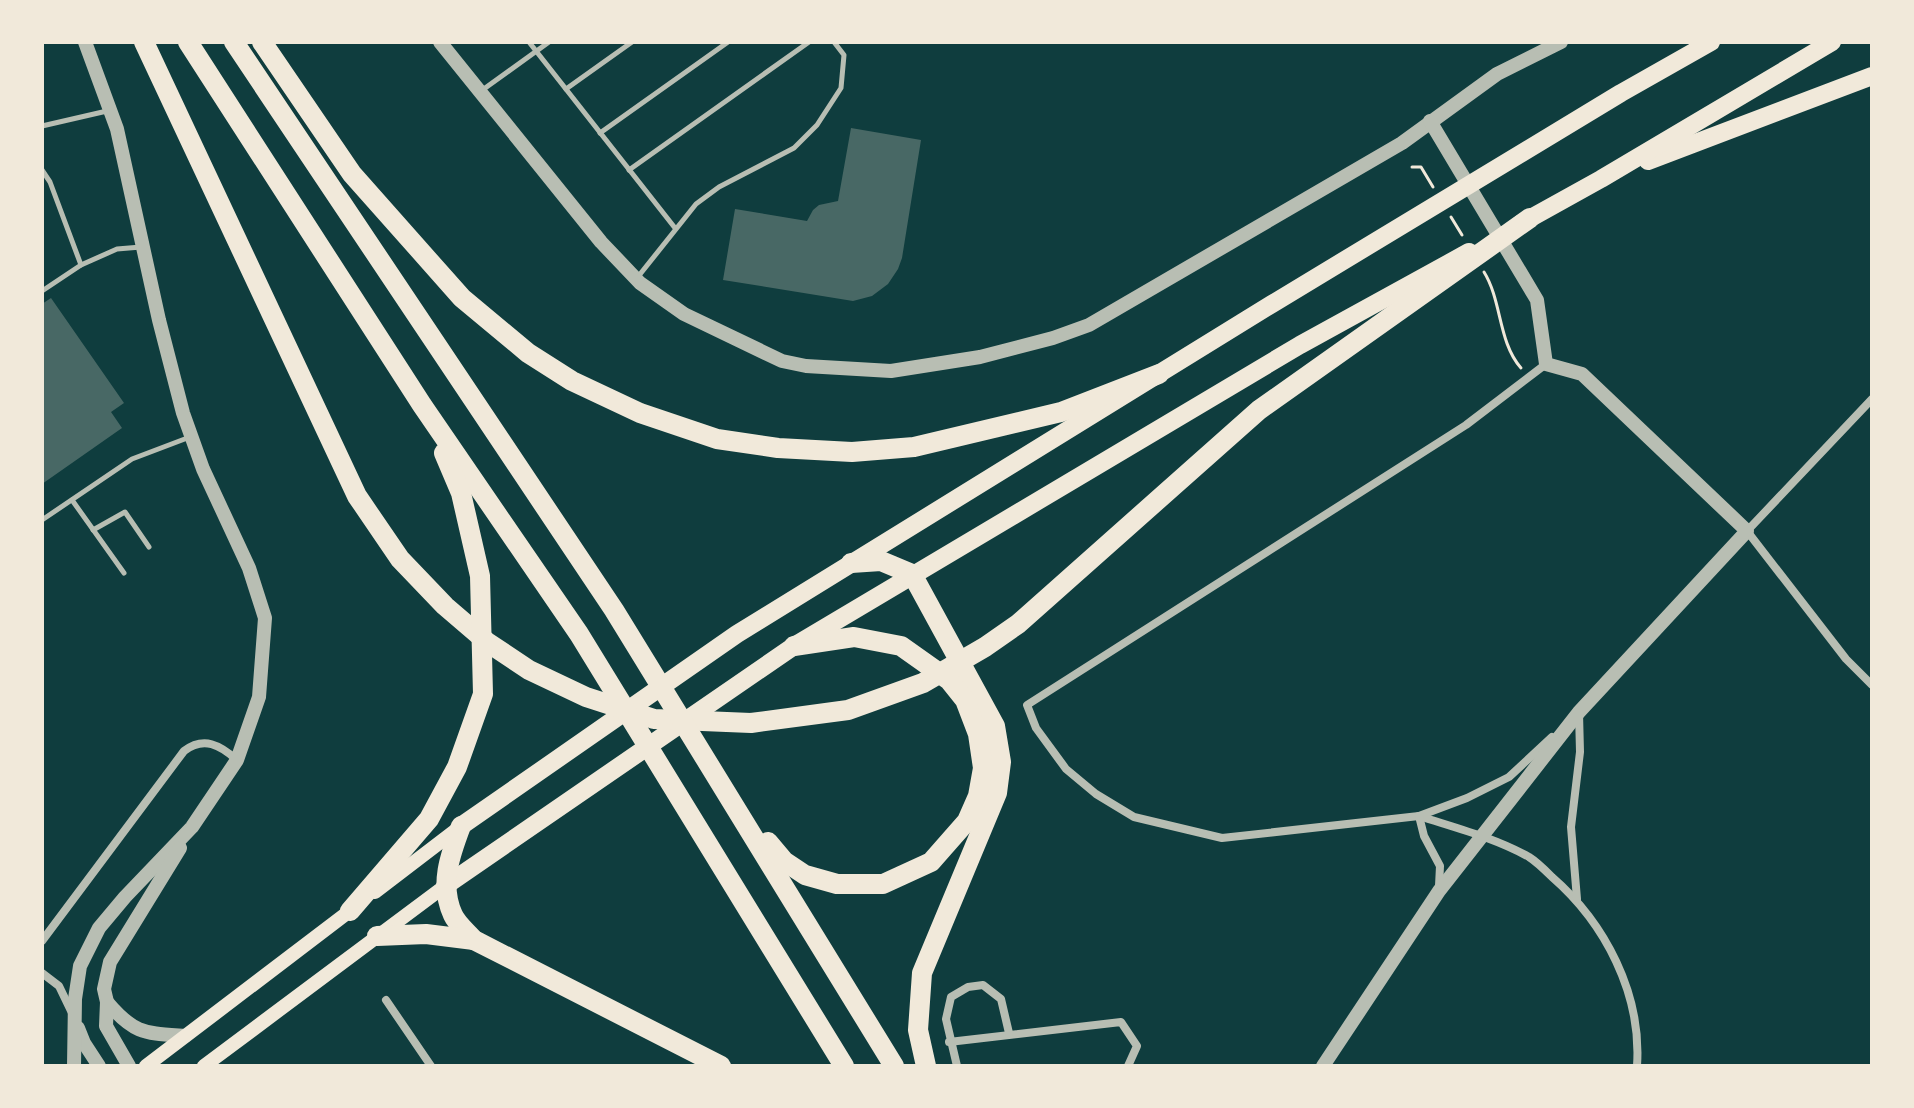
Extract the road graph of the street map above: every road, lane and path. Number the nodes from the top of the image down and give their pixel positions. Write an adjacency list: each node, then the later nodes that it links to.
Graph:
1 (85, 42): 22 (street)
2 (144, 42): 39 (highway)
3 (188, 42): 45 (highway)
4 (234, 42): 59 (highway)
5 (262, 42): 42 (highway)
6 (440, 42): 20 (street)
7 (529, 42): 17 (lane)
8 (549, 42): 17 (lane)
9 (632, 42): 19 (lane)
10 (728, 42): 25 (lane)
11 (809, 42): 28 (lane)
12 (834, 42): 33 (lane)
13 (1561, 42): 23 (street)
14 (1697, 42): 21 (highway)
15 (1711, 42): 21 (highway)
16 (1832, 42): 29 (highway)
17 (536, 51): 19 (lane); 20 (lane)
18 (1872, 76): 29 (highway)
19 (566, 89): 25 (lane)
20 (480, 92): 38 (street)
21 (1621, 93): 42 (highway)
22 (111, 110): 24 (lane); 35 (street)
23 (1430, 121): 38 (street); 41 (street)
24 (42, 126)
25 (600, 133): 28 (lane)
26 (1412, 167): 30 (path)
27 (42, 170): 36 (lane)
28 (629, 170): 33 (lane)
29 (1601, 179): 32 (highway)
30 (1436, 193)
31 (1444, 205): 34 (path)
32 (1530, 218): 39 (highway)
33 (675, 228): 38 (lane)
34 (1468, 244)
35 (143, 247): 36 (lane); 46 (street)
36 (81, 265): 40 (lane)
37 (1483, 270): 43 (path)
38 (637, 279)
39 (1434, 279): 54 (highway)
40 (42, 291)
41 (1546, 364): 43 (street); 50 (street)
42 (1159, 374): 52 (highway)
43 (1529, 377): 60 (street)
44 (1872, 399): 50 (street)
45 (422, 405): 67 (highway); 85 (highway)
46 (191, 436): 47 (lane); 58 (street)
47 (72, 500): 48 (lane); 49 (lane)
48 (42, 520)
49 (93, 530): 51 (lane); 53 (lane)
50 (1747, 531): 56 (street); 57 (street)
51 (149, 547)
52 (851, 563): 54 (highway); 61 (highway)
53 (124, 573)
54 (912, 574): 55 (highway); 87 (highway)
55 (794, 646): 59 (highway); 64 (highway)
56 (1872, 685)
57 (1579, 712): 60 (street); 63 (street); 66 (street)
58 (237, 760): 62 (street); 70 (street)
59 (730, 797): 86 (highway)
60 (1419, 816): 63 (street); 65 (street)
61 (461, 826): 64 (highway); 67 (main road)
62 (192, 827): 73 (street); 74 (street)
63 (1483, 836): 65 (street); 66 (street)
64 (445, 886): 68 (main road); 69 (highway)
65 (1439, 891): 90 (street)
66 (1577, 899): 91 (street)
67 (350, 911): 76 (main road)
68 (377, 936): 69 (highway); 82 (main road)
69 (474, 940): 84 (highway)
70 (42, 941)
71 (42, 973): 74 (street)
72 (386, 1000): 83 (street)
73 (107, 1002): 76 (street); 80 (street)
74 (75, 1020): 78 (street); 79 (street)
75 (1009, 1033): 77 (street); 77 (street); 89 (street)
76 (185, 1036): 81 (main road)
77 (949, 1042): 88 (street)
78 (74, 1066)
79 (99, 1066)
80 (129, 1066)
81 (146, 1066)
82 (204, 1066)
83 (431, 1066)
84 (721, 1066)
85 (844, 1066)
86 (894, 1066)
87 (926, 1066)
88 (957, 1066)
89 (1128, 1066)
90 (1323, 1066)
91 (1637, 1066)

